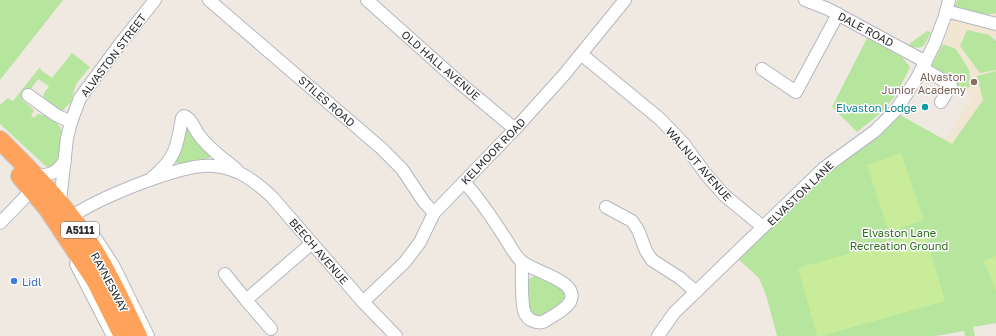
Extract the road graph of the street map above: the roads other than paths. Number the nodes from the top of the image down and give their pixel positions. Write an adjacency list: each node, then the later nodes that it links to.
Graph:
1 (155, 0): 14 (street, ALVASTON STREET)
2 (209, 0): 25 (street, STILES ROAD)
3 (367, 0): 15 (street, OLD HALL AVENUE)
4 (625, 0): 9 (street, KELMOOR ROAD)
5 (805, 0): 7 (street, DALE ROAD)
6 (947, 6): 8 (street); 10 (street, ELVASTON LANE)
7 (838, 14): 10 (street, DALE ROAD); 11 (street)
8 (996, 24)
9 (581, 54): 15 (street, KELMOOR ROAD); 28 (street, WALNUT AVENUE)
10 (924, 65): 13 (street, DALE ROAD); 28 (street, ELVASTON LANE)
11 (762, 69)
12 (28, 95): 14 (street)
13 (941, 102)
14 (71, 122): 18 (street, ALVASTON STREET)
15 (515, 129): 22 (street, KELMOOR ROAD)
16 (0, 140): 21 (highway, RAYNESWAY / A5111)
17 (0, 156): 21 (highway, RAYNESWAY / A5111)
18 (65, 160): 21 (street); 23 (street, ALVASTON STREET)
19 (239, 172): 20 (street, BEECH AVENUE); 20 (street, BEECH AVENUE); 29 (street, BEECH AVENUE)
20 (149, 180): 26 (street, BEECH AVENUE)
21 (33, 182): 23 (highway, RAYNESWAY / A5111); 27 (street); 30 (highway, RAYNESWAY / A5111)
22 (464, 182): 25 (street, KELMOOR ROAD); 31 (street)
23 (60, 202): 26 (highway, RAYNESWAY / A5111)
24 (606, 207): 33 (street)
25 (434, 213): 35 (street, KELMOOR ROAD)
26 (74, 214): 39 (highway, RAYNESWAY / A5111); 40 (street, RAYNESWAY)
27 (0, 223)
28 (763, 227): 33 (street, ELVASTON LANE)
29 (312, 243): 34 (street); 35 (street, BEECH AVENUE)
30 (75, 249): 37 (street, RAYNESWAY); 38 (highway, RAYNESWAY / A5111)
31 (522, 262): 31 (street)
32 (225, 274): 34 (street)
33 (696, 292): 42 (street, ELVASTON LANE)
34 (246, 300): 36 (street)
35 (363, 302): 41 (street, BEECH AVENUE)
36 (271, 329)
37 (113, 336)
38 (123, 336)
39 (138, 336)
40 (148, 336)
41 (396, 336)
42 (658, 336)

